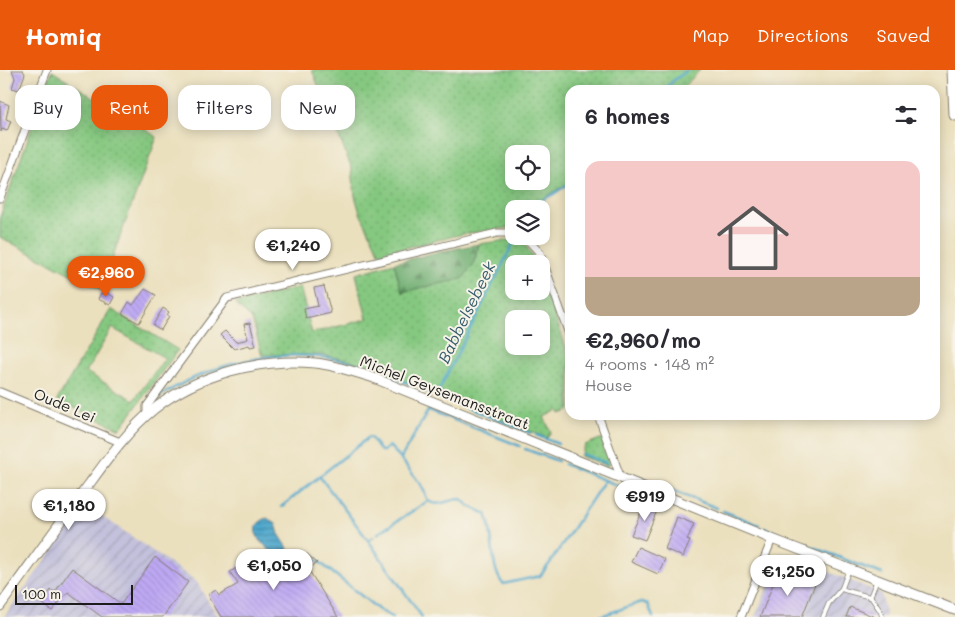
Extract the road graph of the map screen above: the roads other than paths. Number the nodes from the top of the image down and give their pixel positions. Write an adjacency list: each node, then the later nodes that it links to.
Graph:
1 (47, 70): 4 (street)
2 (953, 70): 3 (main road)
3 (955, 115)
4 (0, 198)
5 (505, 233): 9 (street, Michel Geysemansstraat)
6 (532, 245): 7 (street)
7 (565, 323)
8 (0, 392): 11 (street, Oude Lei)
9 (147, 414): 11 (street, Michel Geysemansstraat); 12 (street, Michel Geysemansstraat)
10 (600, 420): 12 (street)
11 (120, 442): 18 (street, Michel Geysemansstraat)
12 (620, 476): 13 (street, Michel Geysemansstraat)
13 (772, 539): 14 (street, Michel Geysemansstraat); 20 (street)
14 (849, 569): 15 (street, Michel Geysemansstraat); 16 (lane)
15 (877, 580): 17 (lane); 19 (street, Michel Geysemansstraat)
16 (842, 588): 17 (lane); 21 (lane)
17 (871, 597): 22 (lane)
18 (0, 606)
19 (955, 610)
20 (741, 617)
21 (824, 617)
22 (882, 617)

